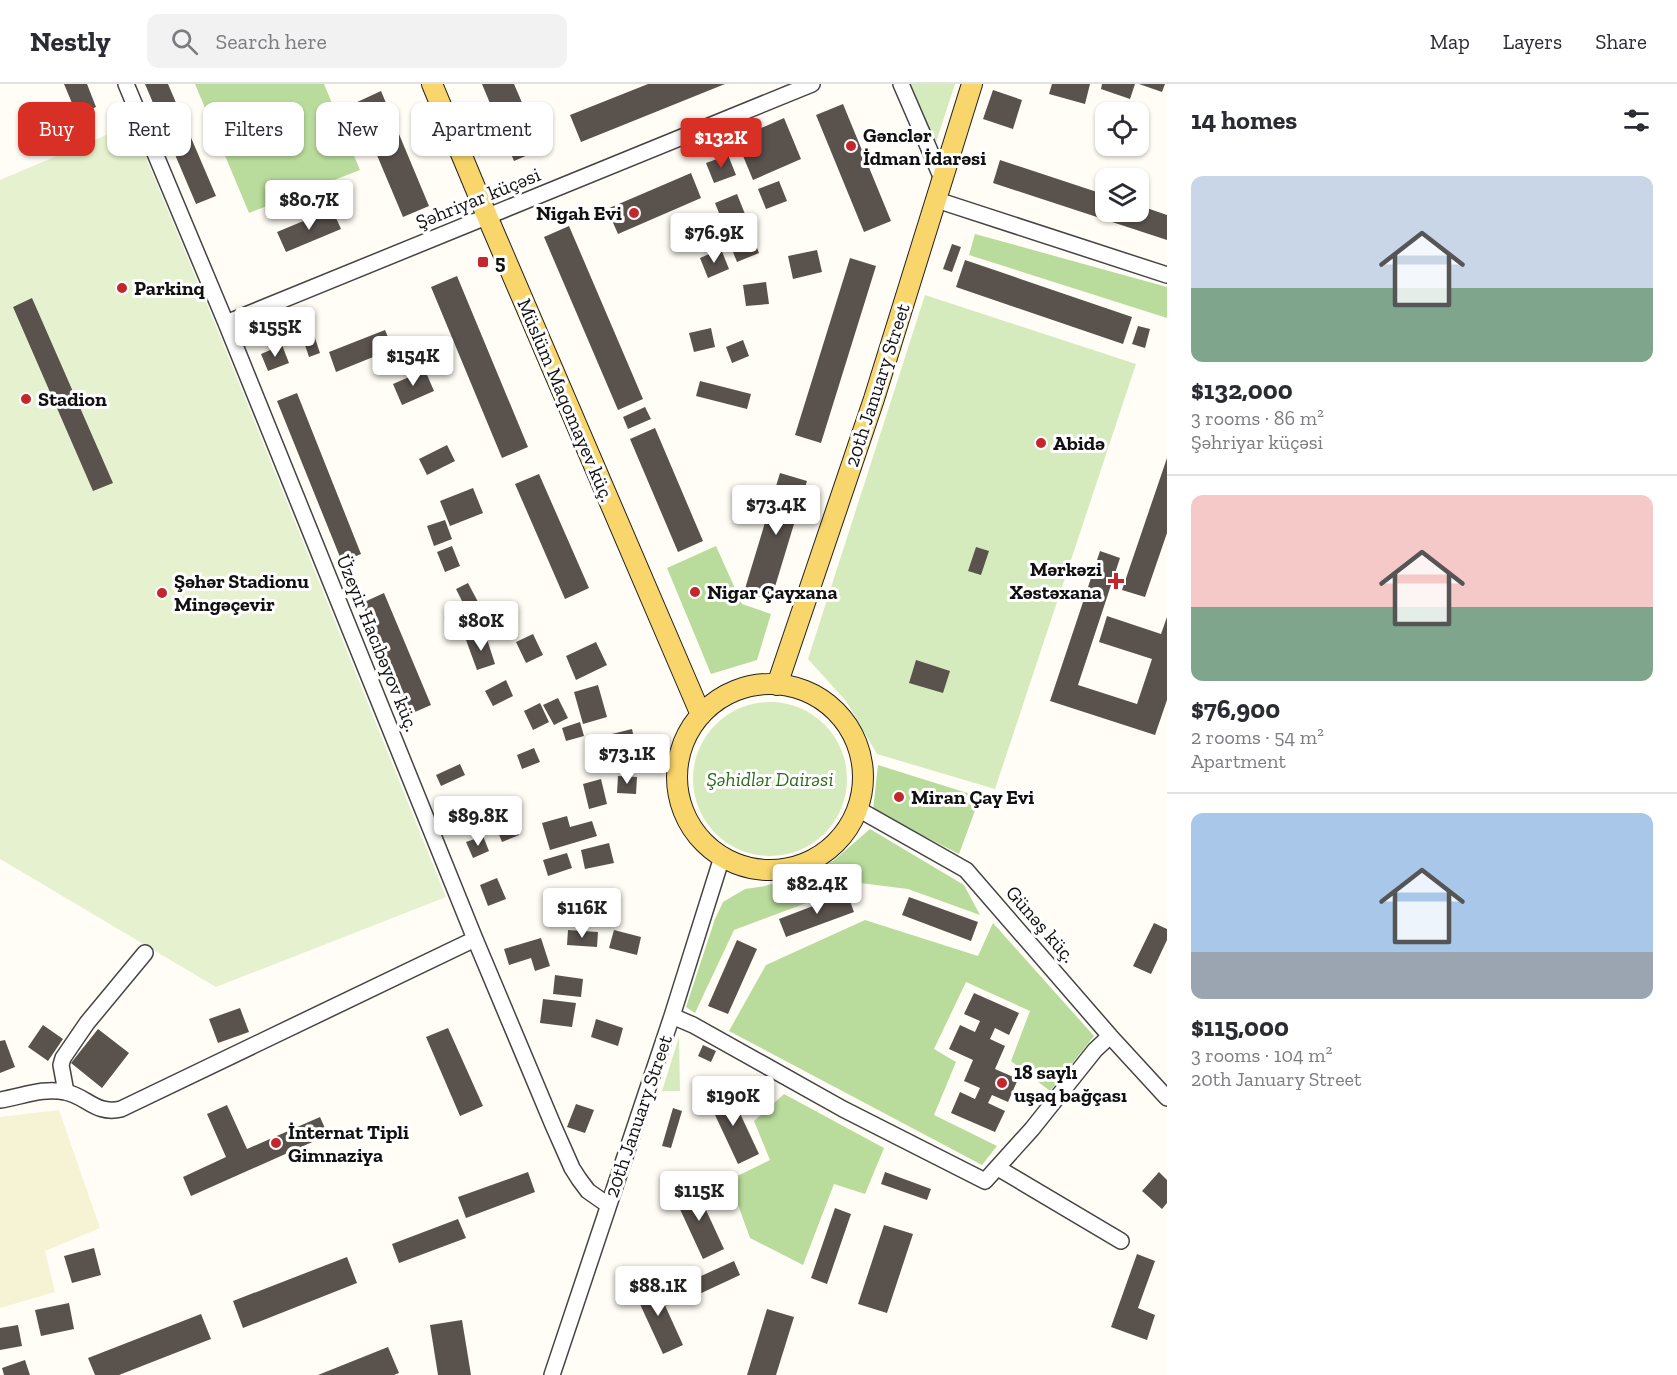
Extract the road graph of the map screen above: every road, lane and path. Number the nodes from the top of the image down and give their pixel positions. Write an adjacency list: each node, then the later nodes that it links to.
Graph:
1 (126, 84): 10 (street, Üzeyir Hacıbəyov küç.)
2 (432, 84): 8 (main road, Müslüm Maqomayev küç.)
3 (812, 84): 8 (street, Şəhriyar küçəsi)
4 (901, 84): 6 (street)
5 (972, 84): 6 (main road, 20th January Street)
6 (943, 181): 11 (main road, 20th January Street)
7 (946, 203): 9 (street)
8 (488, 216): 10 (street, Şəhriyar küçəsi); 12 (main road, Müslüm Maqomayev küç.)
9 (1167, 275)
10 (226, 323): 15 (street, Üzeyir Hacıbəyov küç.)
11 (777, 685): 12 (main road); 13 (main road)
12 (701, 715): 14 (main road)
13 (858, 809): 14 (main road); 18 (street, Günəş küç.)
14 (722, 857): 17 (street, 20th January Street)
15 (475, 939): 19 (street); 23 (street, Üzeyir Hacıbəyov küç.)
16 (145, 953): 19 (street)
17 (672, 1016): 22 (street); 23 (street, 20th January Street)
18 (1110, 1036): 20 (street, Günəş küç.); 22 (street)
19 (66, 1092): 21 (street)
20 (1167, 1098)
21 (0, 1101)
22 (998, 1168): 24 (street)
23 (608, 1205): 25 (street, 20th January Street)
24 (1121, 1241)
25 (552, 1375)

